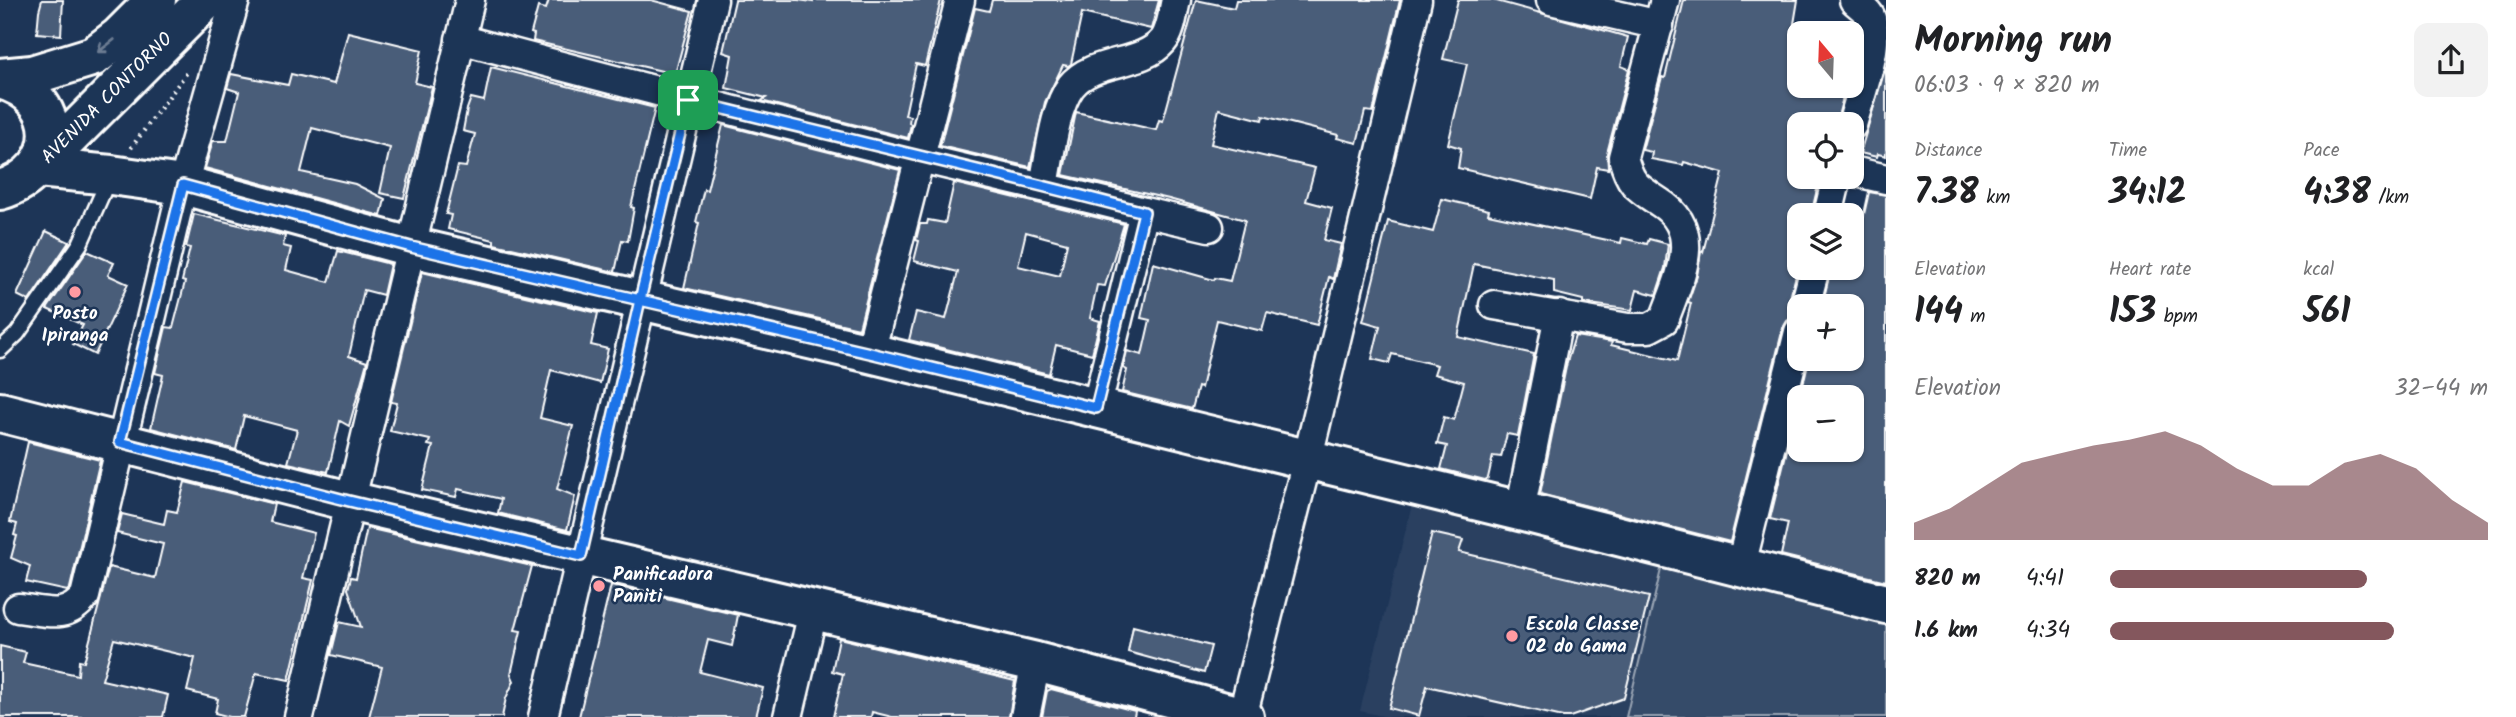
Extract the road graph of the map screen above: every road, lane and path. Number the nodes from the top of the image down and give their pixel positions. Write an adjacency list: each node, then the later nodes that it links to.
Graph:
1 (156, 0): 14 (street, AVENIDA CONTORNO, one-way to 14)
2 (206, 0): 20 (street, AVENIDA CONTORNO)
3 (234, 0): 22 (street)
4 (470, 0): 12 (street)
5 (713, 0): 15 (street)
6 (960, 0): 17 (street)
7 (1176, 0): 23 (street)
8 (1417, 0): 37 (street)
9 (1551, 0): 11 (street)
10 (1854, 0): 16 (street)
11 (1662, 12): 30 (street)
12 (460, 39): 15 (street); 27 (street)
13 (190, 70): 19 (path)
14 (0, 79): 20 (street)
15 (688, 100): 17 (street); 28 (street)
16 (1855, 112)
17 (919, 158): 23 (street); 32 (street)
18 (1864, 174): 21 (street)
19 (111, 175): 20 (street); 22 (street); 31 (lane)
20 (23, 178): 24 (street, AVENIDA CONTORNO)
21 (1886, 179)
22 (183, 185): 27 (street); 36 (street)
23 (1044, 185): 25 (street)
24 (0, 212)
25 (1144, 212): 26 (street); 34 (street)
26 (1209, 227)
27 (411, 247): 28 (street); 38 (street)
28 (640, 300): 32 (street); 40 (street)
29 (1494, 305): 30 (street)
30 (1559, 315): 39 (street)
31 (0, 350)
32 (870, 353): 34 (street)
33 (1789, 371): 41 (street)
34 (1096, 408): 37 (street)
35 (0, 412): 36 (street)
36 (120, 442): 38 (street); 43 (street)
37 (1307, 461): 39 (street); 50 (street)
38 (349, 501): 40 (street); 46 (street)
39 (1520, 512): 41 (street)
40 (581, 556): 44 (street); 47 (street)
41 (1741, 569): 42 (street)
42 (1886, 604)
43 (18, 608)
44 (814, 608): 45 (street); 48 (street)
45 (1037, 662): 49 (street); 50 (street)
46 (299, 717)
47 (543, 717)
48 (788, 717)
49 (1025, 717)
50 (1243, 717)

